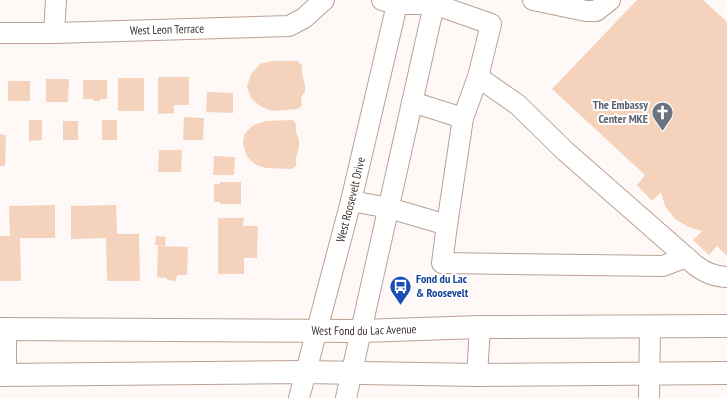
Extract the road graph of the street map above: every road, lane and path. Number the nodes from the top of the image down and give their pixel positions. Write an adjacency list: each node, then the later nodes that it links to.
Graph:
1 (56, 0): 8 (street)
2 (324, 0): 8 (street, West Leon Terrace)
3 (533, 0): 4 (street)
4 (610, 0)
5 (393, 1): 6 (street); 12 (street, West Roosevelt Drive)
6 (435, 2): 9 (street); 10 (street)
7 (0, 33): 8 (street, West Leon Terrace)
8 (54, 33)
9 (478, 77): 11 (street); 15 (street)
10 (412, 102): 11 (street); 13 (street)
11 (463, 118): 14 (street)
12 (351, 201): 13 (street); 21 (street, West Roosevelt Drive)
13 (389, 208): 14 (street); 22 (street)
14 (447, 225): 15 (street)
15 (686, 257): 16 (street)
16 (727, 277)
17 (650, 326): 18 (main road, West Fond du Lac Avenue); 19 (main road, West Fond du Lac Avenue); 26 (street)
18 (727, 326)
19 (480, 327): 22 (main road, West Fond du Lac Avenue); 28 (street)
20 (3, 329): 21 (main road, West Fond du Lac Avenue); 27 (street)
21 (317, 330): 22 (main road, West Fond du Lac Avenue); 23 (street, West Roosevelt Drive)
22 (361, 331): 24 (street)
23 (305, 372): 24 (main road); 27 (main road); 29 (street, West Roosevelt Drive)
24 (352, 373): 28 (main road); 30 (street)
25 (727, 373): 26 (main road)
26 (650, 374): 28 (main road); 31 (street)
27 (3, 375)
28 (477, 375)
29 (299, 398)
30 (346, 398)
31 (649, 398)

